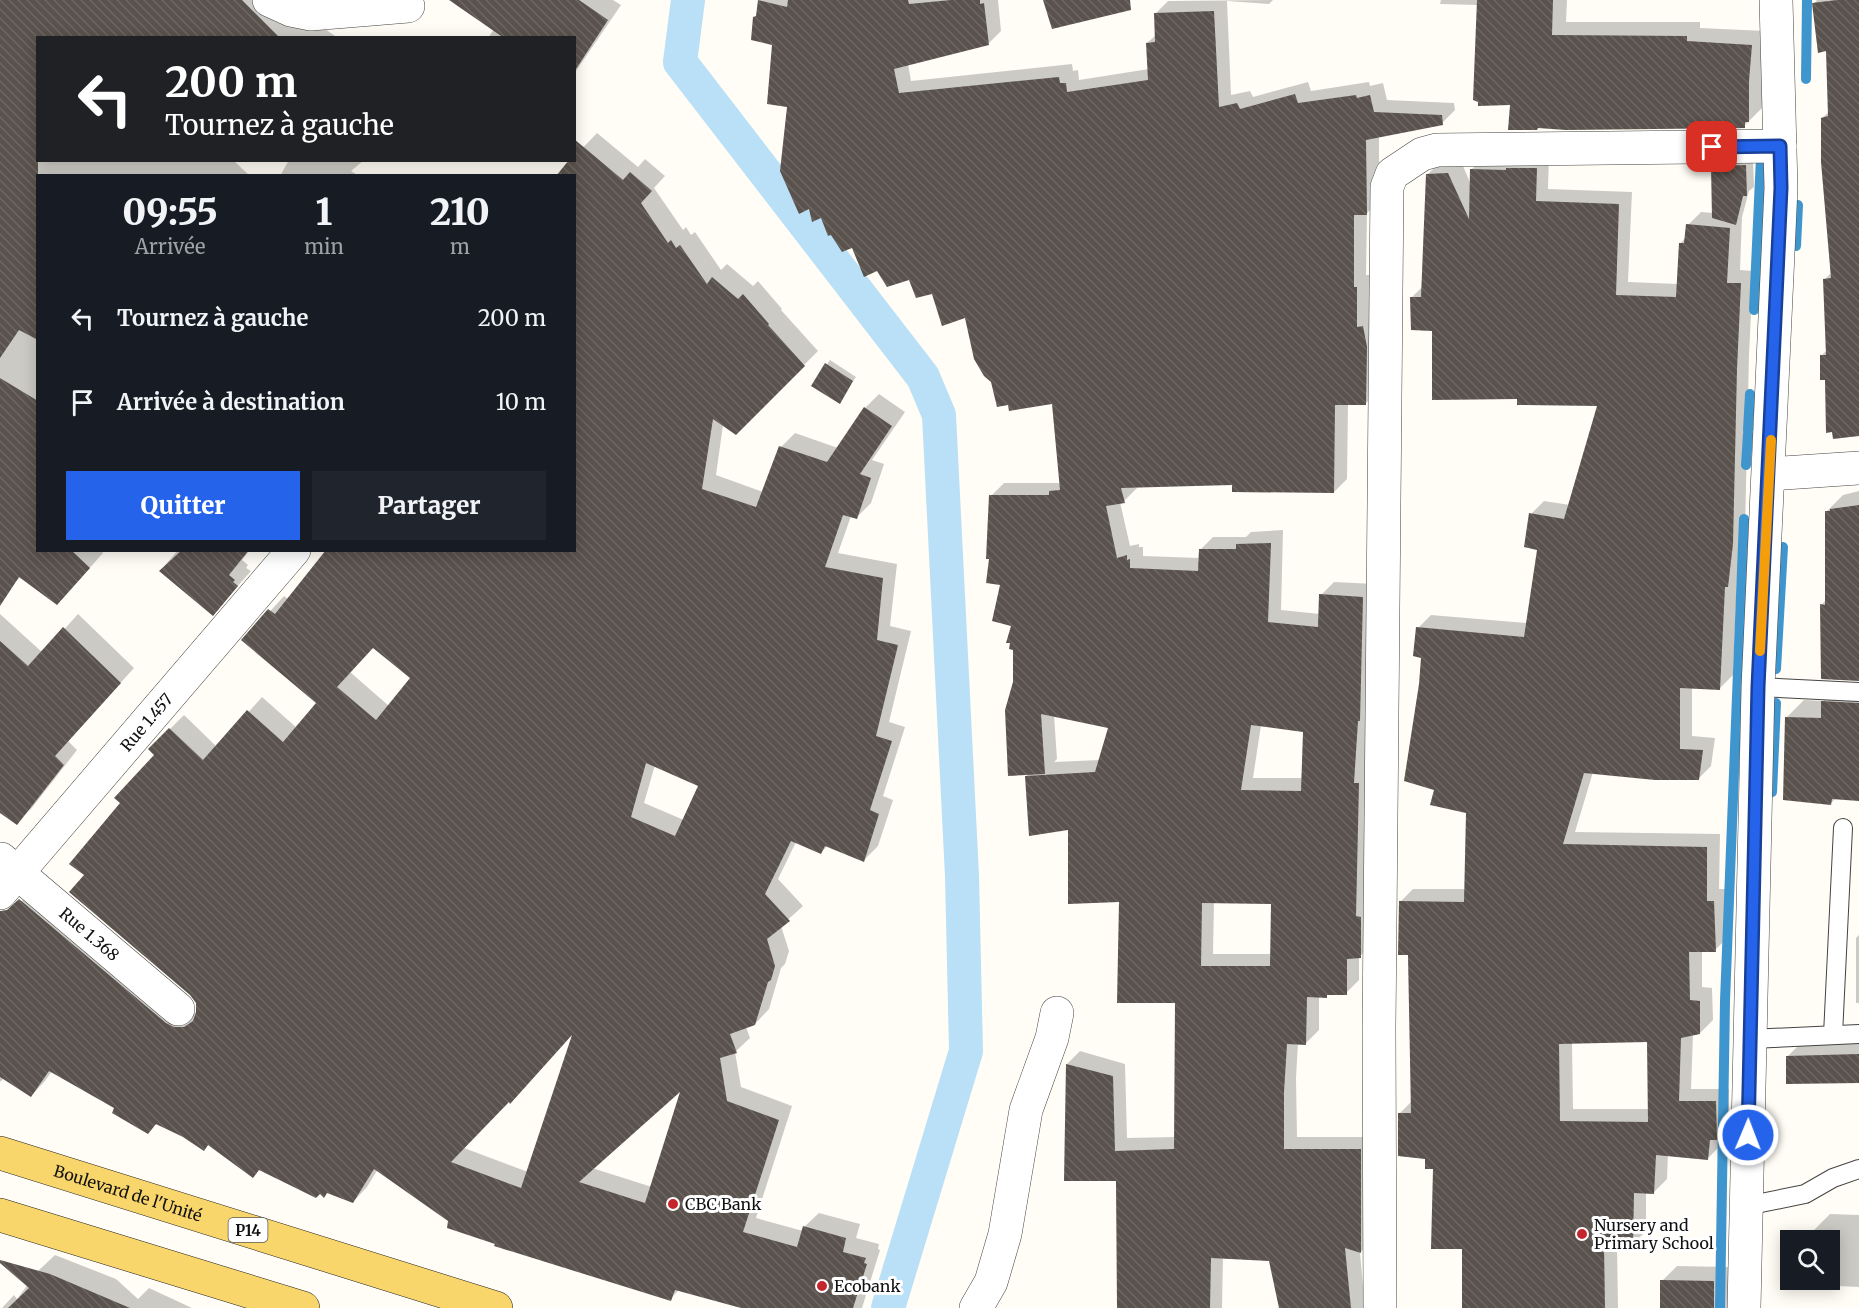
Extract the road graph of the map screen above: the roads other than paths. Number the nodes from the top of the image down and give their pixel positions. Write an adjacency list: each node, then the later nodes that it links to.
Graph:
1 (268, 0): 3 (street)
2 (1776, 0): 4 (street)
3 (408, 6)
4 (1780, 146): 6 (street); 24 (street)
5 (1859, 468): 6 (street)
6 (1769, 474): 8 (street)
7 (292, 552): 11 (street, Rue 1.457)
8 (1758, 687): 9 (lane); 16 (street)
9 (1859, 692)
10 (1843, 828): 15 (lane)
11 (6, 875): 12 (street, Rue 1.368)
12 (178, 1009)
13 (1057, 1013): 23 (street)
14 (1859, 1034): 15 (lane)
15 (1833, 1035): 16 (lane)
16 (1750, 1039): 19 (street)
17 (0, 1153): 22 (main road, Boulevard de l'Unité / P14)
18 (1859, 1169): 19 (lane)
19 (1746, 1206): 25 (street)
20 (0, 1215): 21 (main road)
21 (293, 1307)
22 (496, 1308)
23 (976, 1308)
24 (1380, 1308)
25 (1744, 1308)

